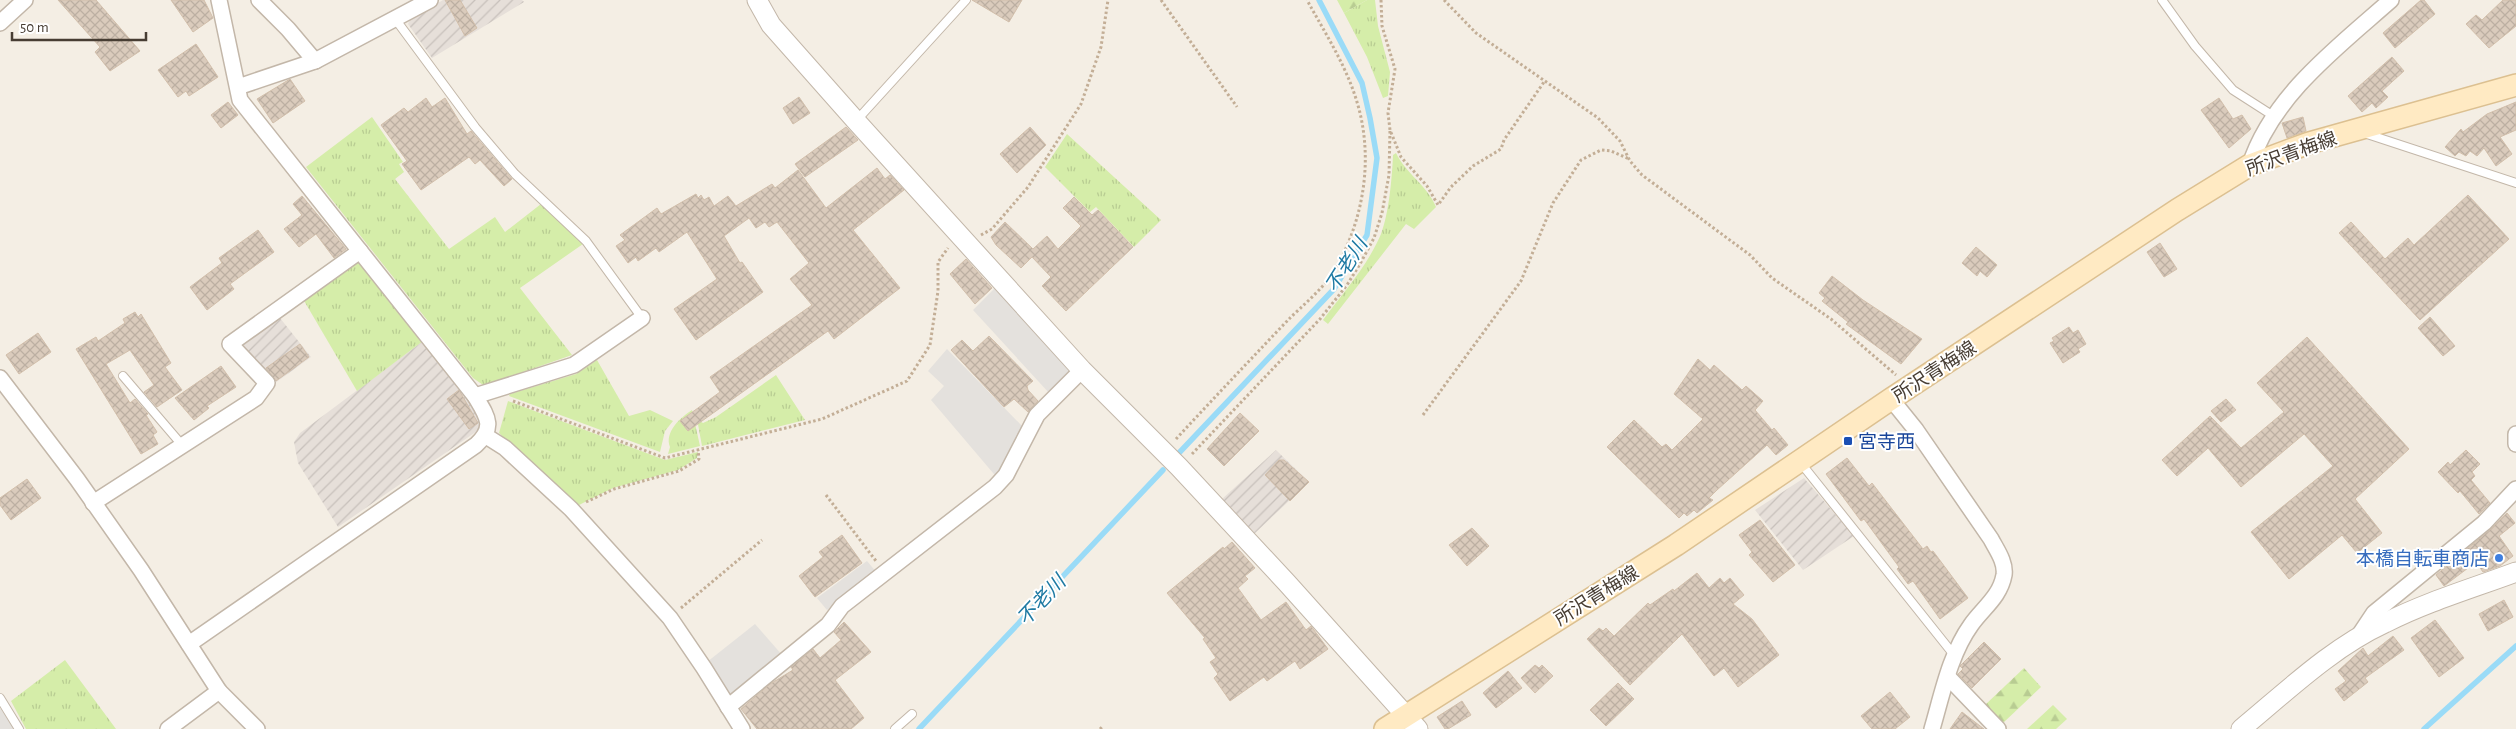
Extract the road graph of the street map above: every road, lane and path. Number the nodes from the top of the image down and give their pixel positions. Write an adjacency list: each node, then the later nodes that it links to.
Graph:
1 (25, 0): 15 (street)
2 (219, 0): 19 (street)
3 (258, 0): 16 (street)
4 (430, 0): 14 (street)
5 (757, 0): 22 (street)
6 (966, 0): 22 (lane)
7 (1108, 0): 28 (path)
8 (1161, 0): 20 (path)
9 (1306, 0): 44 (path)
10 (1381, 0): 23 (path)
11 (1444, 0): 17 (path)
12 (2162, 0): 21 (lane)
13 (2391, 0): 21 (street)
14 (396, 20): 16 (street); 31 (lane)
15 (0, 23)
16 (316, 61): 19 (street)
17 (1544, 82): 23 (path); 25 (path)
18 (2516, 85): 24 (main road, 所沢青梅線)
19 (238, 87): 30 (street)
20 (1237, 107)
21 (2275, 117): 26 (street)
22 (856, 121): 32 (street)
23 (1390, 130): 46 (path)
24 (2354, 130): 26 (main road, 所沢青梅線); 27 (lane)
25 (1629, 159): 35 (path); 38 (path)
26 (2250, 165): 35 (main road, 所沢青梅線)
27 (2516, 183)
28 (992, 229)
29 (952, 243): 43 (path)
30 (360, 251): 36 (street); 42 (street)
31 (642, 318): 36 (street)
32 (1082, 370): 44 (street); 53 (street)
33 (123, 376): 42 (lane)
34 (0, 378): 49 (street)
35 (1910, 387): 37 (main road, 所沢青梅線)
36 (482, 394): 40 (street); 43 (path)
37 (1891, 399): 45 (main road, 所沢青梅線); 57 (street)
38 (1423, 415)
39 (2516, 434): 41 (street)
40 (486, 436): 50 (street); 56 (street)
41 (2516, 444)
42 (182, 445): 49 (street)
43 (698, 450): 50 (path)
44 (1163, 452): 46 (street)
45 (1800, 462): 57 (lane); 63 (main road, 所沢青梅線)
46 (1179, 467): 63 (street)
47 (2516, 489): 55 (street)
48 (826, 495): 53 (path)
49 (93, 503): 56 (street)
50 (573, 510): 54 (street)
51 (762, 540): 54 (path)
52 (2516, 572): 55 (street)
53 (885, 574): 61 (street)
54 (670, 618): 61 (street)
55 (2358, 637): 74 (street)
56 (189, 644): 59 (street)
57 (1954, 655): 58 (street)
58 (1948, 677): 72 (street); 73 (street)
59 (219, 691): 66 (street); 67 (street)
60 (0, 698): 65 (lane)
61 (728, 707): 68 (street)
62 (912, 714): 69 (lane)
63 (1412, 723): 71 (main road, 所沢青梅線)
64 (1104, 726): 70 (path)
65 (19, 729)
66 (168, 729)
67 (257, 729)
68 (742, 729)
69 (895, 729)
70 (1100, 729)
71 (1385, 729)
72 (1932, 729)
73 (1998, 729)
74 (2241, 729)

